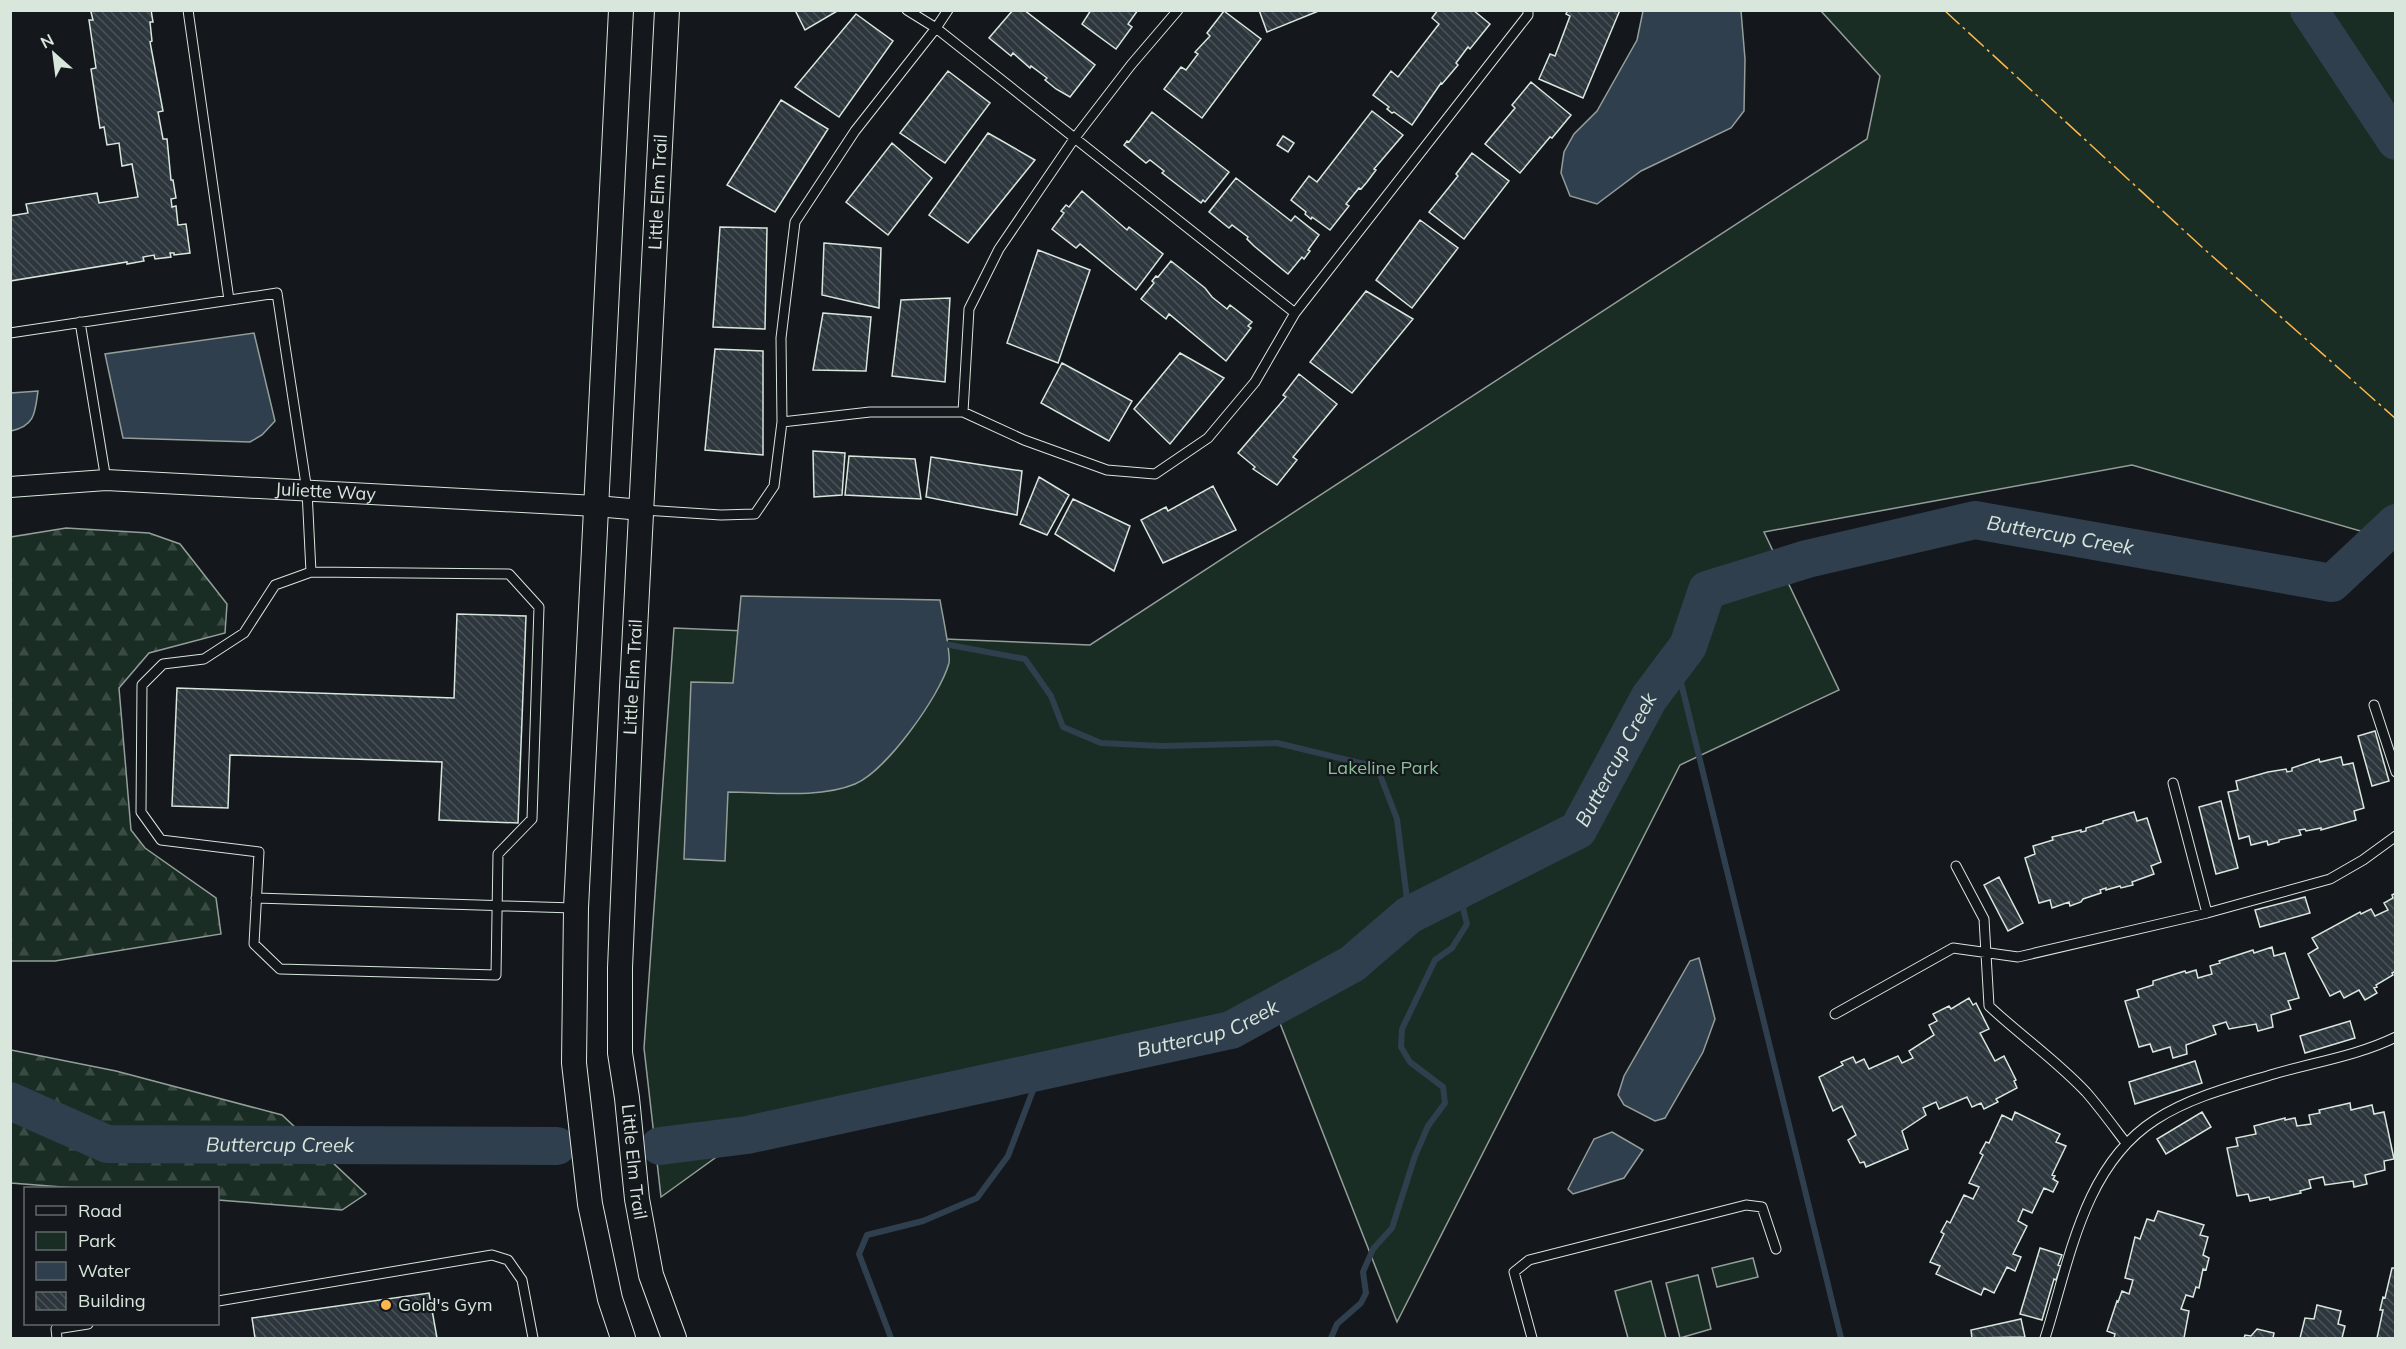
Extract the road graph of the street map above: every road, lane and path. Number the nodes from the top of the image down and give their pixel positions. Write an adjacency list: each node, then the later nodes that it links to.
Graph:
1 (188, 10): 10 (lane)
2 (621, 10): 19 (street)
3 (667, 10): 20 (street, Little Elm Trail)
4 (907, 10): 8 (lane)
5 (948, 10): 8 (lane)
6 (1178, 10): 9 (lane)
7 (1528, 10): 11 (lane)
8 (936, 28): 9 (lane); 15 (lane)
9 (1074, 140): 11 (lane); 14 (lane)
10 (229, 300): 12 (lane); 18 (lane)
11 (1295, 313): 14 (lane)
12 (80, 322): 13 (lane); 16 (lane)
13 (10, 333)
14 (963, 411): 15 (lane)
15 (782, 422): 20 (lane)
16 (106, 480): 17 (street, Juliette Way); 18 (street, Juliette Way)
17 (10, 487)
18 (307, 491): 19 (street, Juliette Way); 21 (lane)
19 (596, 506): 20 (street, Juliette Way); 29 (street)
20 (642, 510): 41 (street, Little Elm Trail)
21 (311, 572): 27 (lane); 28 (lane)
22 (2374, 705): 23 (lane)
23 (2396, 772)
24 (2173, 783): 30 (lane)
25 (2396, 836): 30 (lane)
26 (1956, 866): 31 (lane)
27 (256, 898): 28 (lane); 28 (lane)
28 (497, 905): 29 (lane)
29 (576, 908): 40 (street)
30 (2207, 913): 31 (lane)
31 (1986, 952): 32 (lane); 34 (lane)
32 (1835, 1014)
33 (2396, 1037): 34 (lane)
34 (2126, 1143): 43 (lane)
35 (1776, 1249): 42 (lane)
36 (219, 1301): 39 (lane)
37 (77, 1325): 38 (lane)
38 (57, 1338)
39 (533, 1338)
40 (623, 1338)
41 (674, 1338)
42 (1532, 1338)
43 (2045, 1338)

